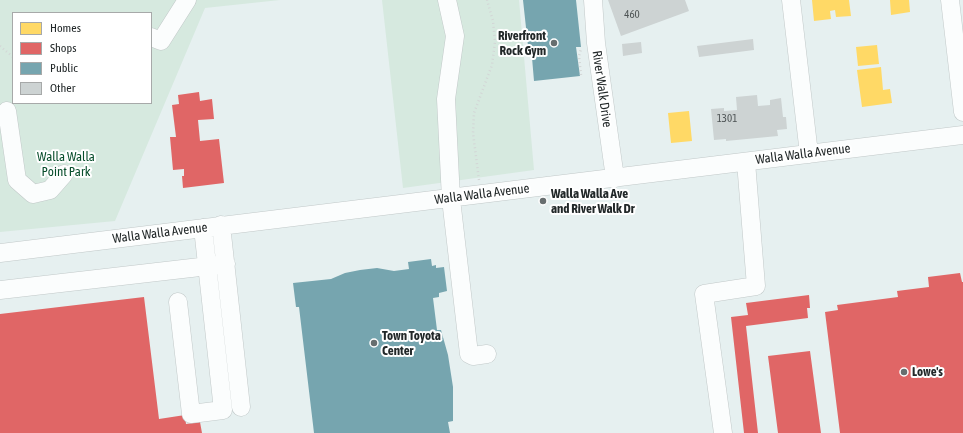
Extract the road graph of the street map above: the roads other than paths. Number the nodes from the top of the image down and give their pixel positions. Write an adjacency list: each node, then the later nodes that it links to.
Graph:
1 (187, 0): 7 (street)
2 (447, 0): 16 (street)
3 (593, 0): 15 (street, River Walk Drive)
4 (791, 0): 12 (street)
5 (950, 0): 6 (street)
6 (958, 27): 8 (street)
7 (152, 37)
8 (960, 55): 9 (street)
9 (962, 101)
10 (7, 111): 14 (street)
11 (963, 135): 12 (street, Walla Walla Avenue)
12 (809, 154): 13 (street, Walla Walla Avenue)
13 (746, 162): 15 (street, Walla Walla Avenue); 26 (street)
14 (64, 174)
15 (615, 178): 16 (street, Walla Walla Avenue)
16 (451, 198): 17 (street, Walla Walla Avenue); 24 (street)
17 (222, 225): 18 (street, Walla Walla Avenue); 20 (street)
18 (203, 228): 19 (street, Walla Walla Avenue); 21 (street)
19 (0, 253)
20 (226, 264): 21 (street); 25 (street)
21 (207, 266): 22 (street); 23 (street)
22 (0, 290)
23 (178, 302)
24 (487, 354)
25 (242, 407)
26 (723, 433)

